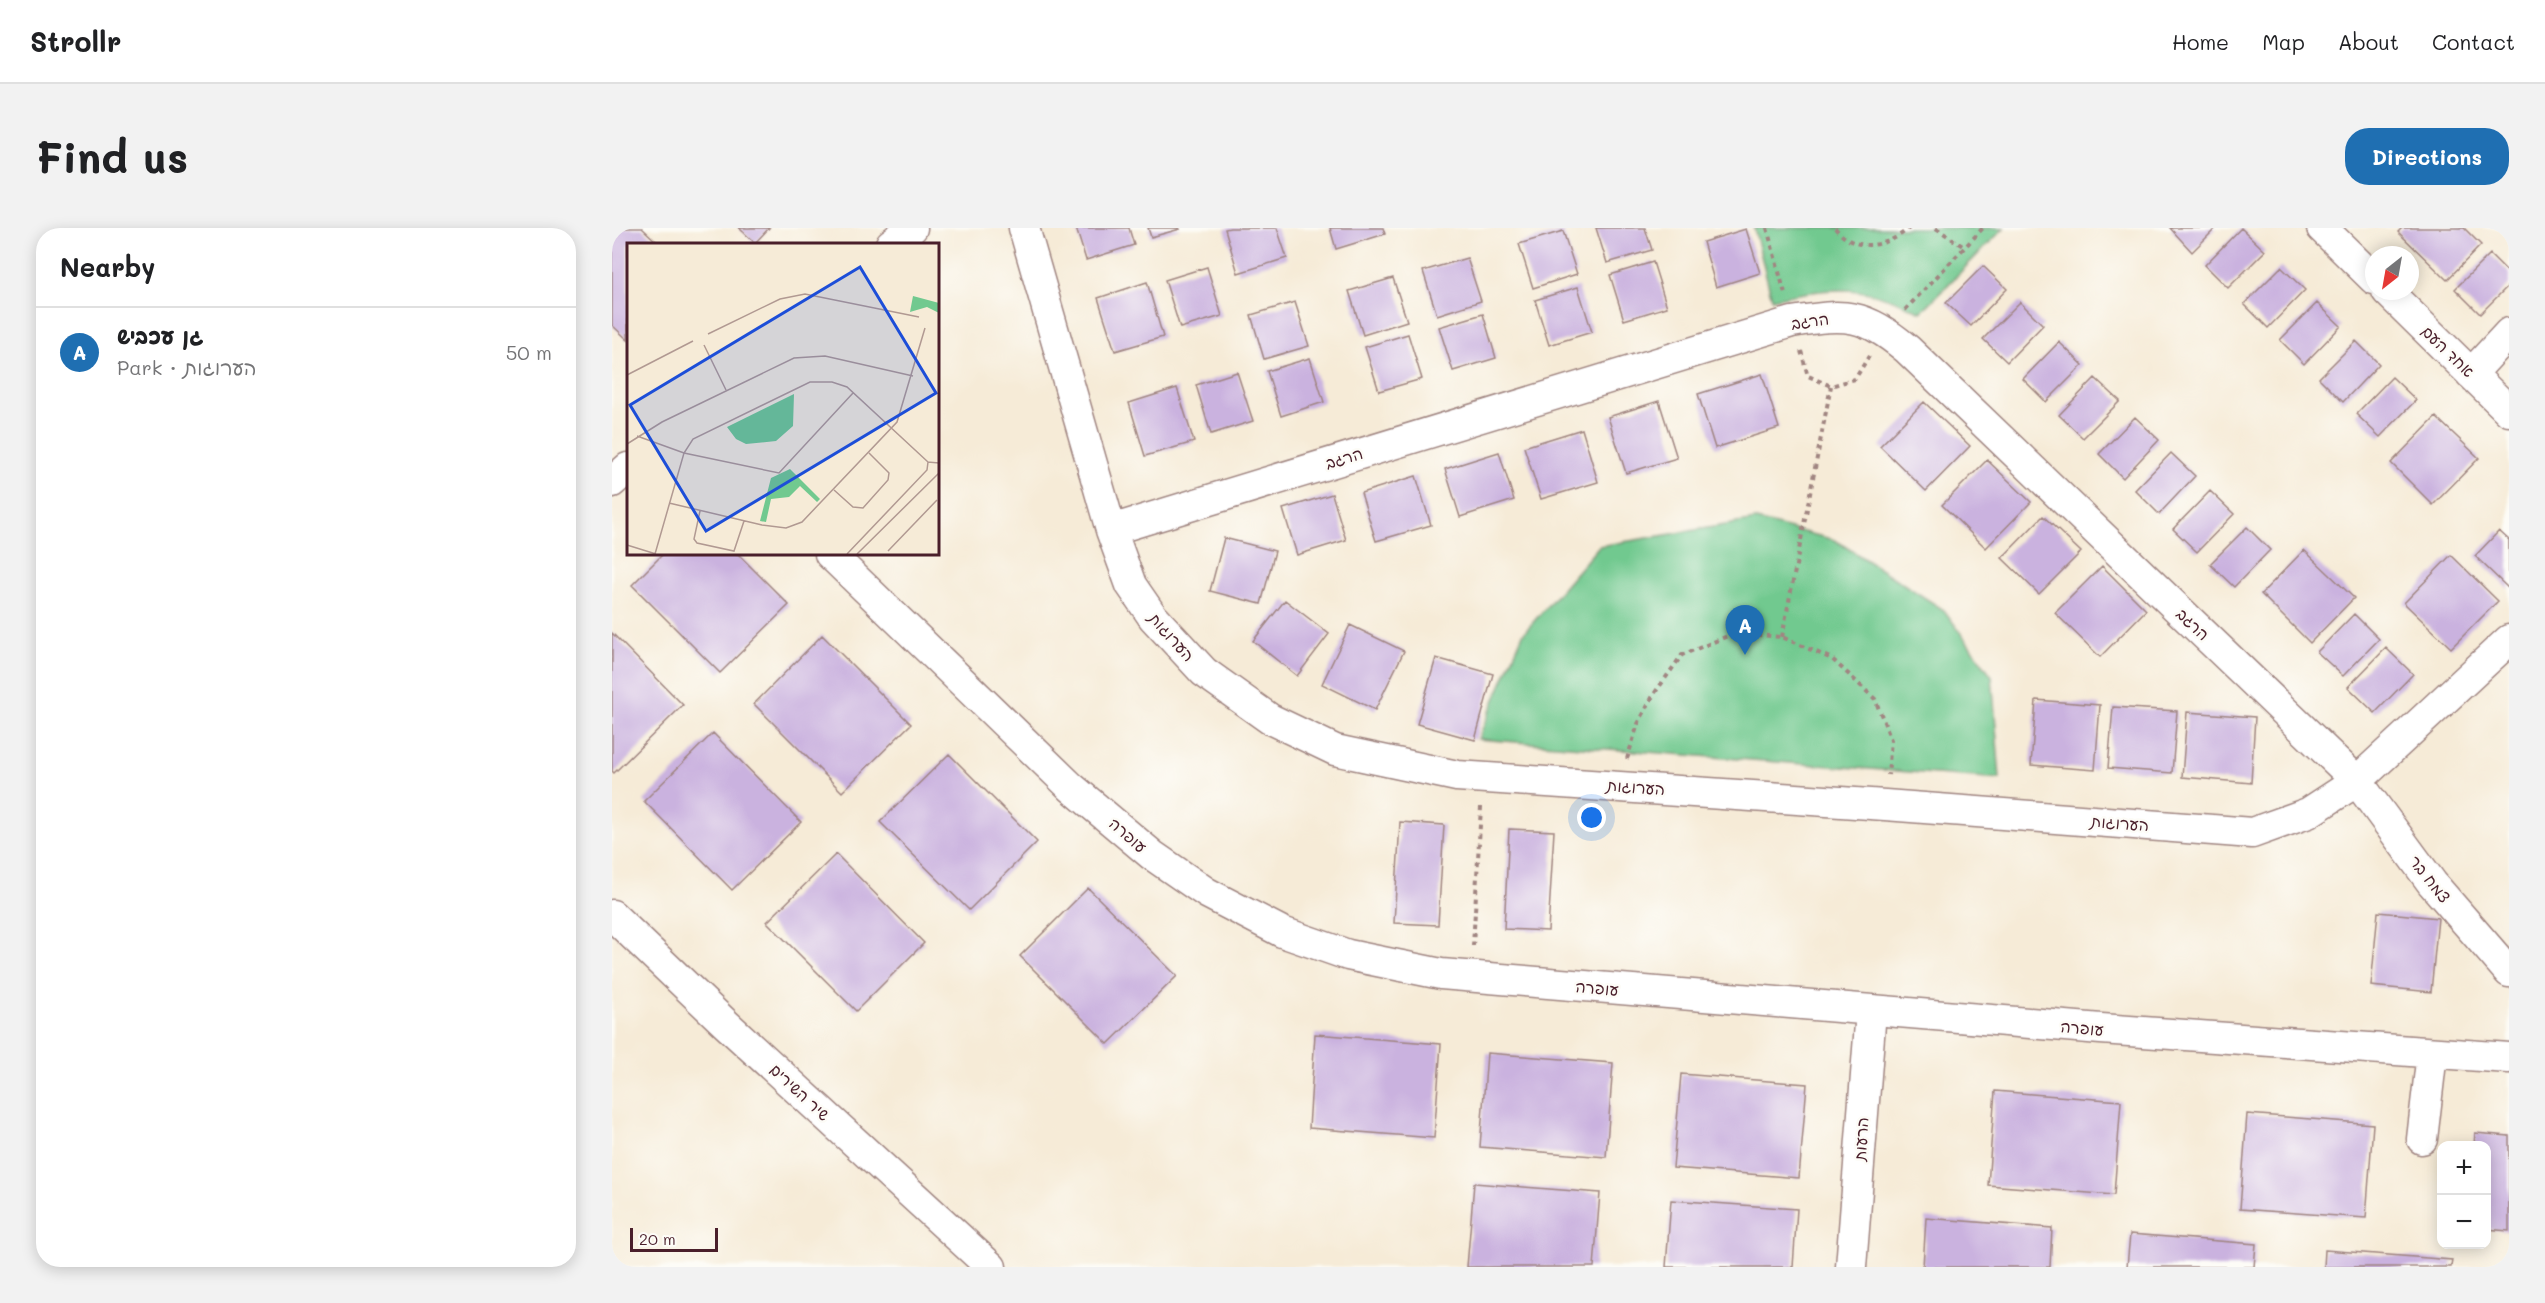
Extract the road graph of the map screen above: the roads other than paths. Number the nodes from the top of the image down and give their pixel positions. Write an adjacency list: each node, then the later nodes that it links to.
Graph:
1 (912, 228): 4 (street)
2 (1024, 228): 12 (street, הערוגות)
3 (2322, 228): 5 (street)
4 (892, 243)
5 (2365, 270)
6 (2396, 300): 8 (street, אחד העם)
7 (2509, 333): 8 (street)
8 (2471, 374): 9 (street, אחד העם)
9 (2509, 411)
10 (627, 469): 11 (street)
11 (612, 482)
12 (1111, 530): 15 (street, הערוגות); 15 (street, הרגב)
13 (831, 555): 18 (street, עופרה)
14 (2509, 640): 15 (street, הערוגות)
15 (2357, 781): 17 (street, צמח בר)
16 (612, 915): 22 (street, שיר השירים)
17 (2509, 972)
18 (1871, 1011): 19 (street, עופרה); 23 (street, הרעות)
19 (2432, 1053): 20 (street, עופרה); 21 (street)
20 (2509, 1058)
21 (2422, 1139)
22 (992, 1267)
23 (1851, 1267)

